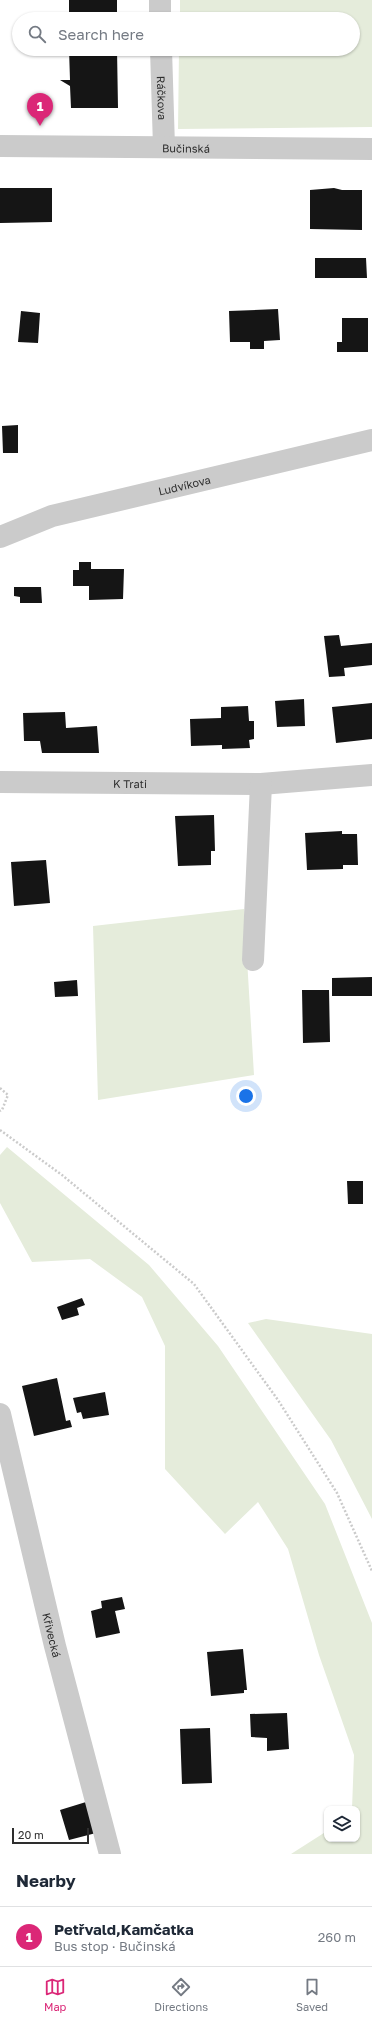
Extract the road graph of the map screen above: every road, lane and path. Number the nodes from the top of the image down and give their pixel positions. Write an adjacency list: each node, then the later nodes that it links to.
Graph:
1 (160, 0): 2 (street)
2 (160, 12)
3 (161, 56): 5 (street, Ráčkova)
4 (0, 146): 5 (street, Bučinská)
5 (164, 147): 6 (street, Bučinská)
6 (372, 149)
7 (372, 440): 8 (street, Ludvíkova)
8 (0, 537)
9 (372, 775): 11 (street, K Trati)
10 (0, 782): 11 (street, K Trati)
11 (261, 784): 12 (street)
12 (253, 960)
13 (0, 1088): 14 (path)
14 (0, 1111)
15 (0, 1130): 17 (path)
16 (0, 1414): 18 (street, Křivecká)
17 (372, 1571)
18 (110, 1854)

